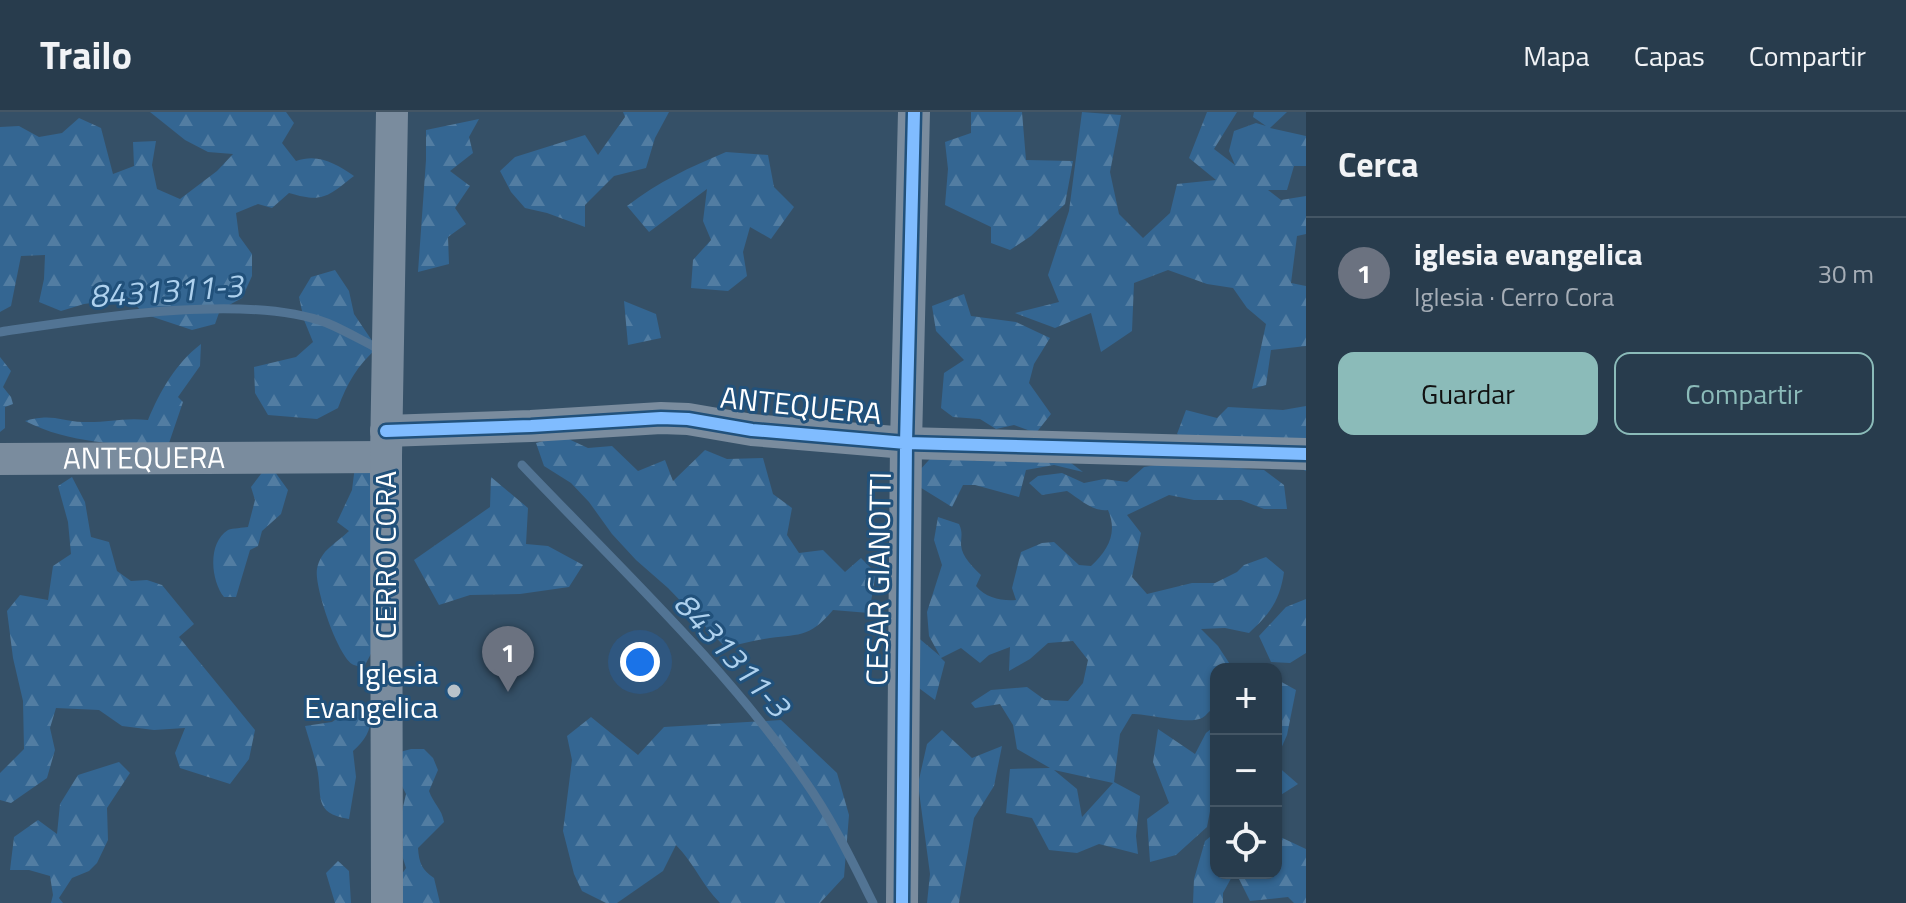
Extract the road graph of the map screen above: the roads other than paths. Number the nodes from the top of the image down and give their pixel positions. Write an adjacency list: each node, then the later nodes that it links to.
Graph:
1 (392, 112): 4 (street, CERRO CORA)
2 (914, 112): 3 (street, CESAR GIANOTTI)
3 (906, 443): 4 (street, ANTEQUERA); 5 (street, ANTEQUERA); 8 (street, CESAR GIANOTTI)
4 (386, 444): 6 (street, ANTEQUERA); 7 (street, CERRO CORA)
5 (1306, 454)
6 (0, 459)
7 (387, 903)
8 (902, 903)

